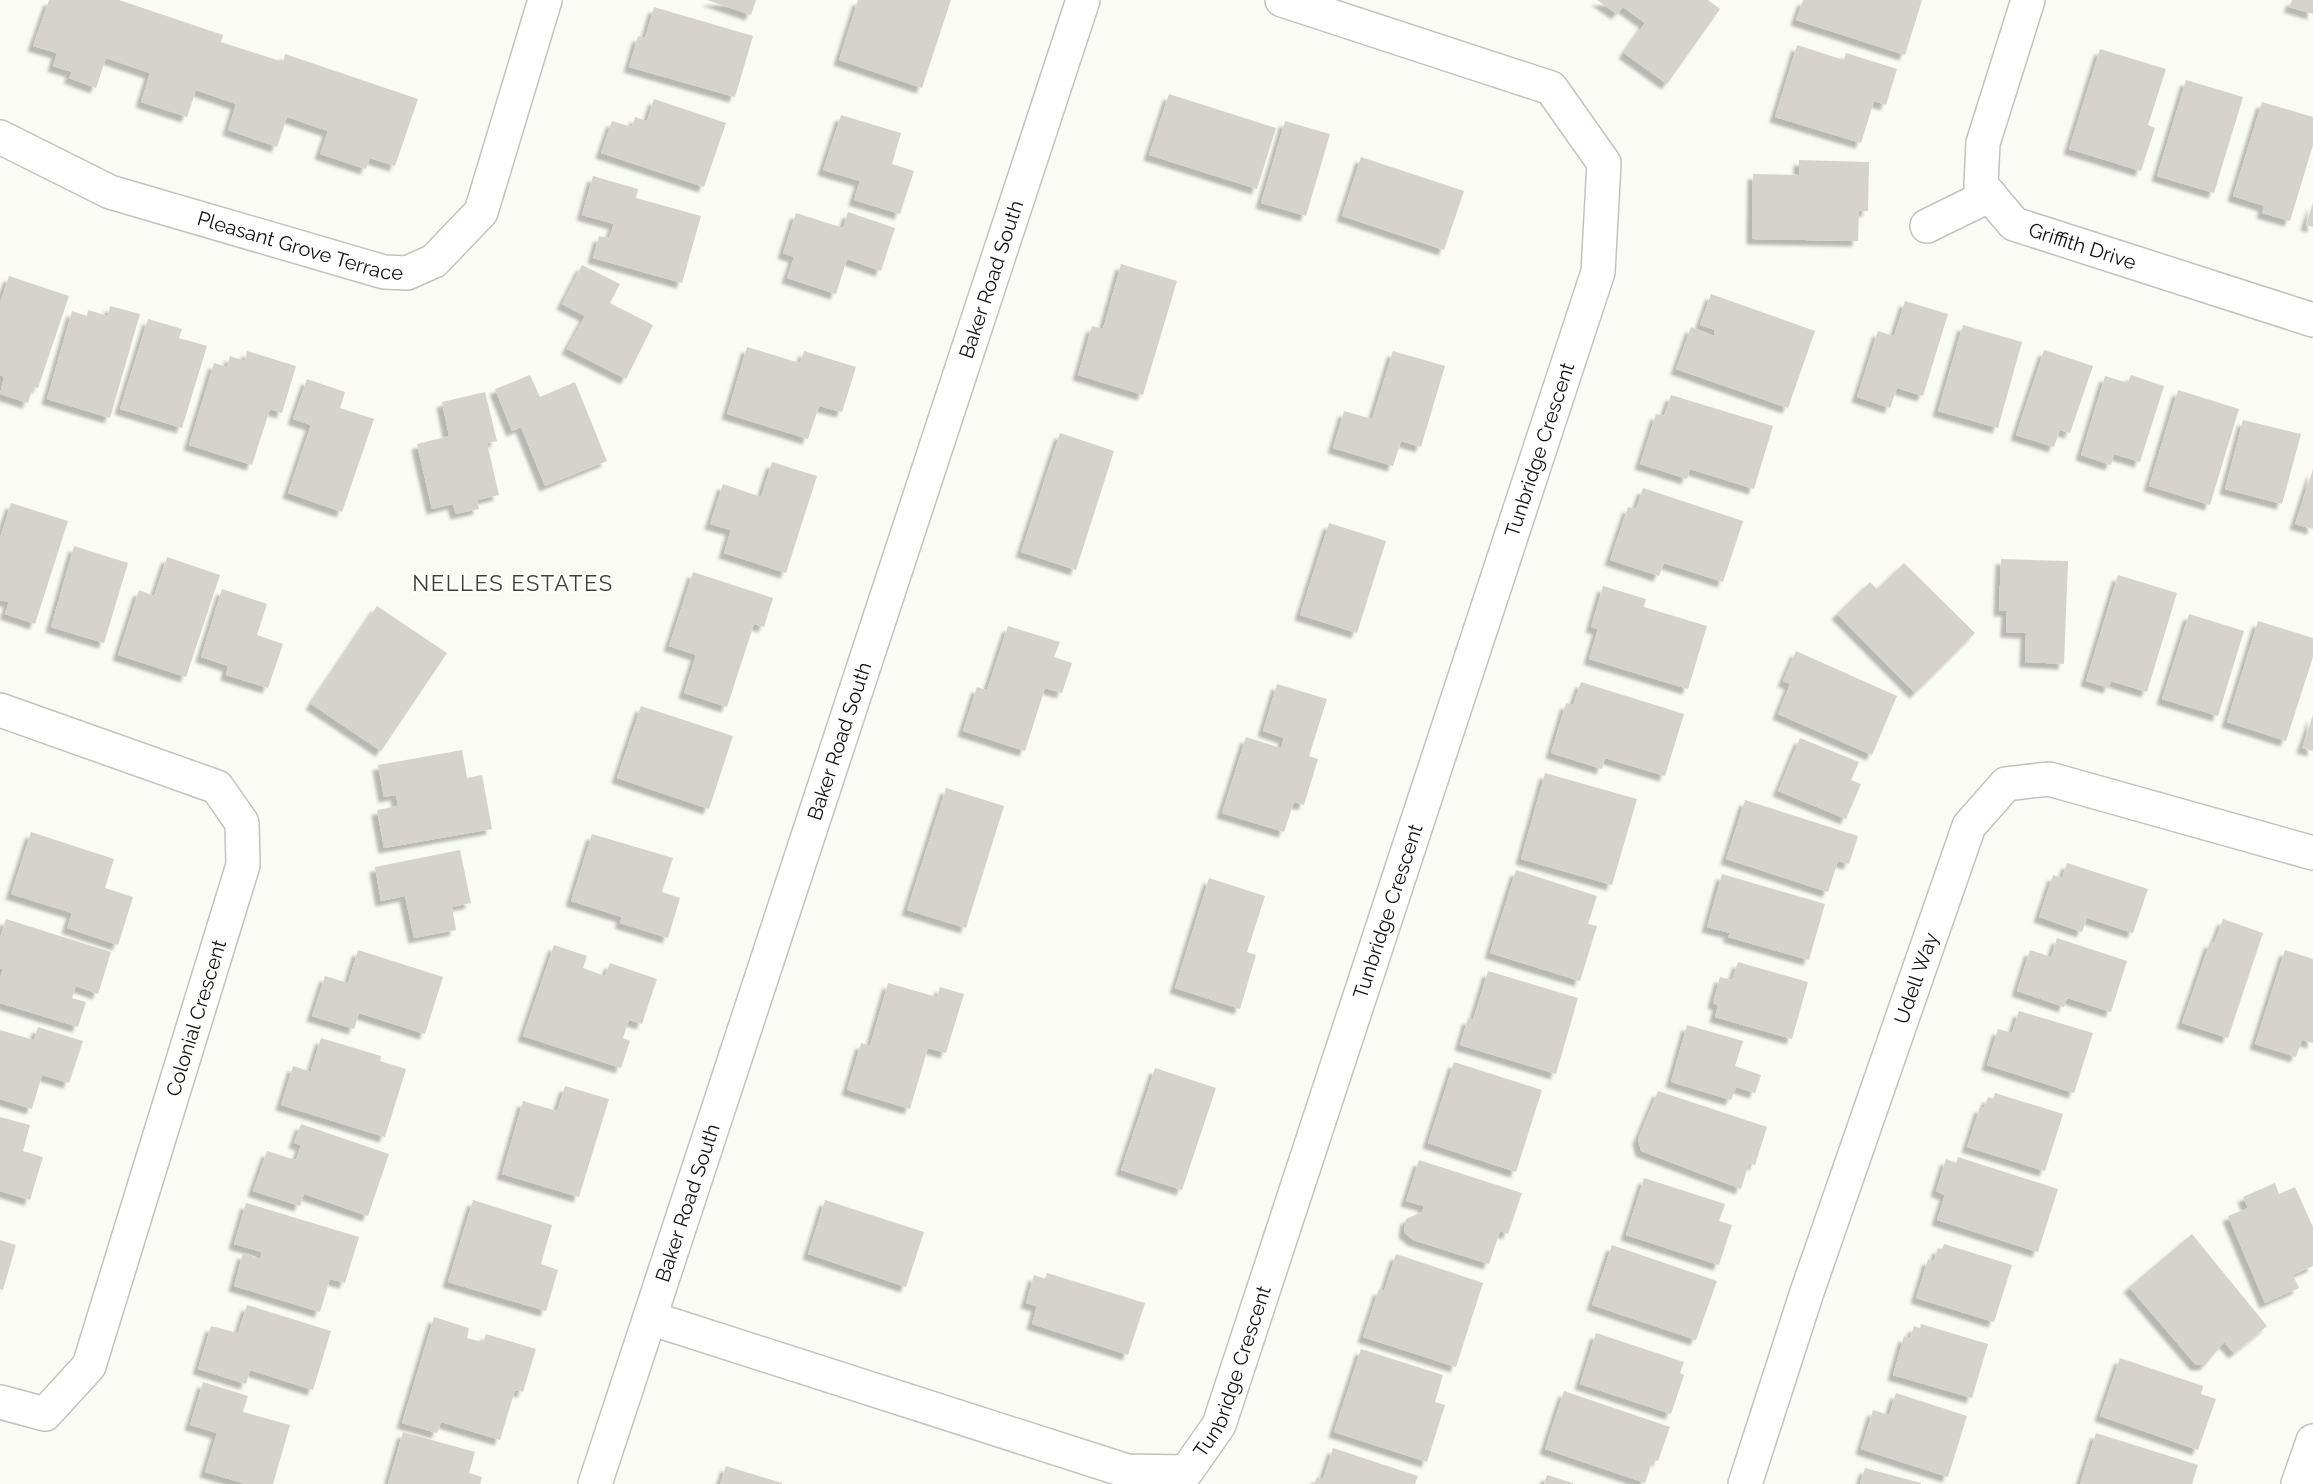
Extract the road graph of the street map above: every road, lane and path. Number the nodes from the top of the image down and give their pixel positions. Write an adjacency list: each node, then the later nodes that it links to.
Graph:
1 (545, 0): 5 (street, Pleasant Grove Terrace)
2 (1083, 0): 11 (street, Baker Road South)
3 (1282, 0): 11 (street, Tunbridge Crescent)
4 (2028, 0): 6 (street, Griffith Drive)
5 (0, 137)
6 (1990, 195): 7 (street); 8 (street, Griffith Drive)
7 (1927, 226)
8 (2313, 320)
9 (0, 710): 12 (street, Colonial Crescent)
10 (2313, 853): 15 (street, Udell Way)
11 (650, 1318): 14 (street, Baker Road South)
12 (0, 1402)
13 (2313, 1442): 16 (street)
14 (595, 1484)
15 (1745, 1484)
16 (2298, 1484)

